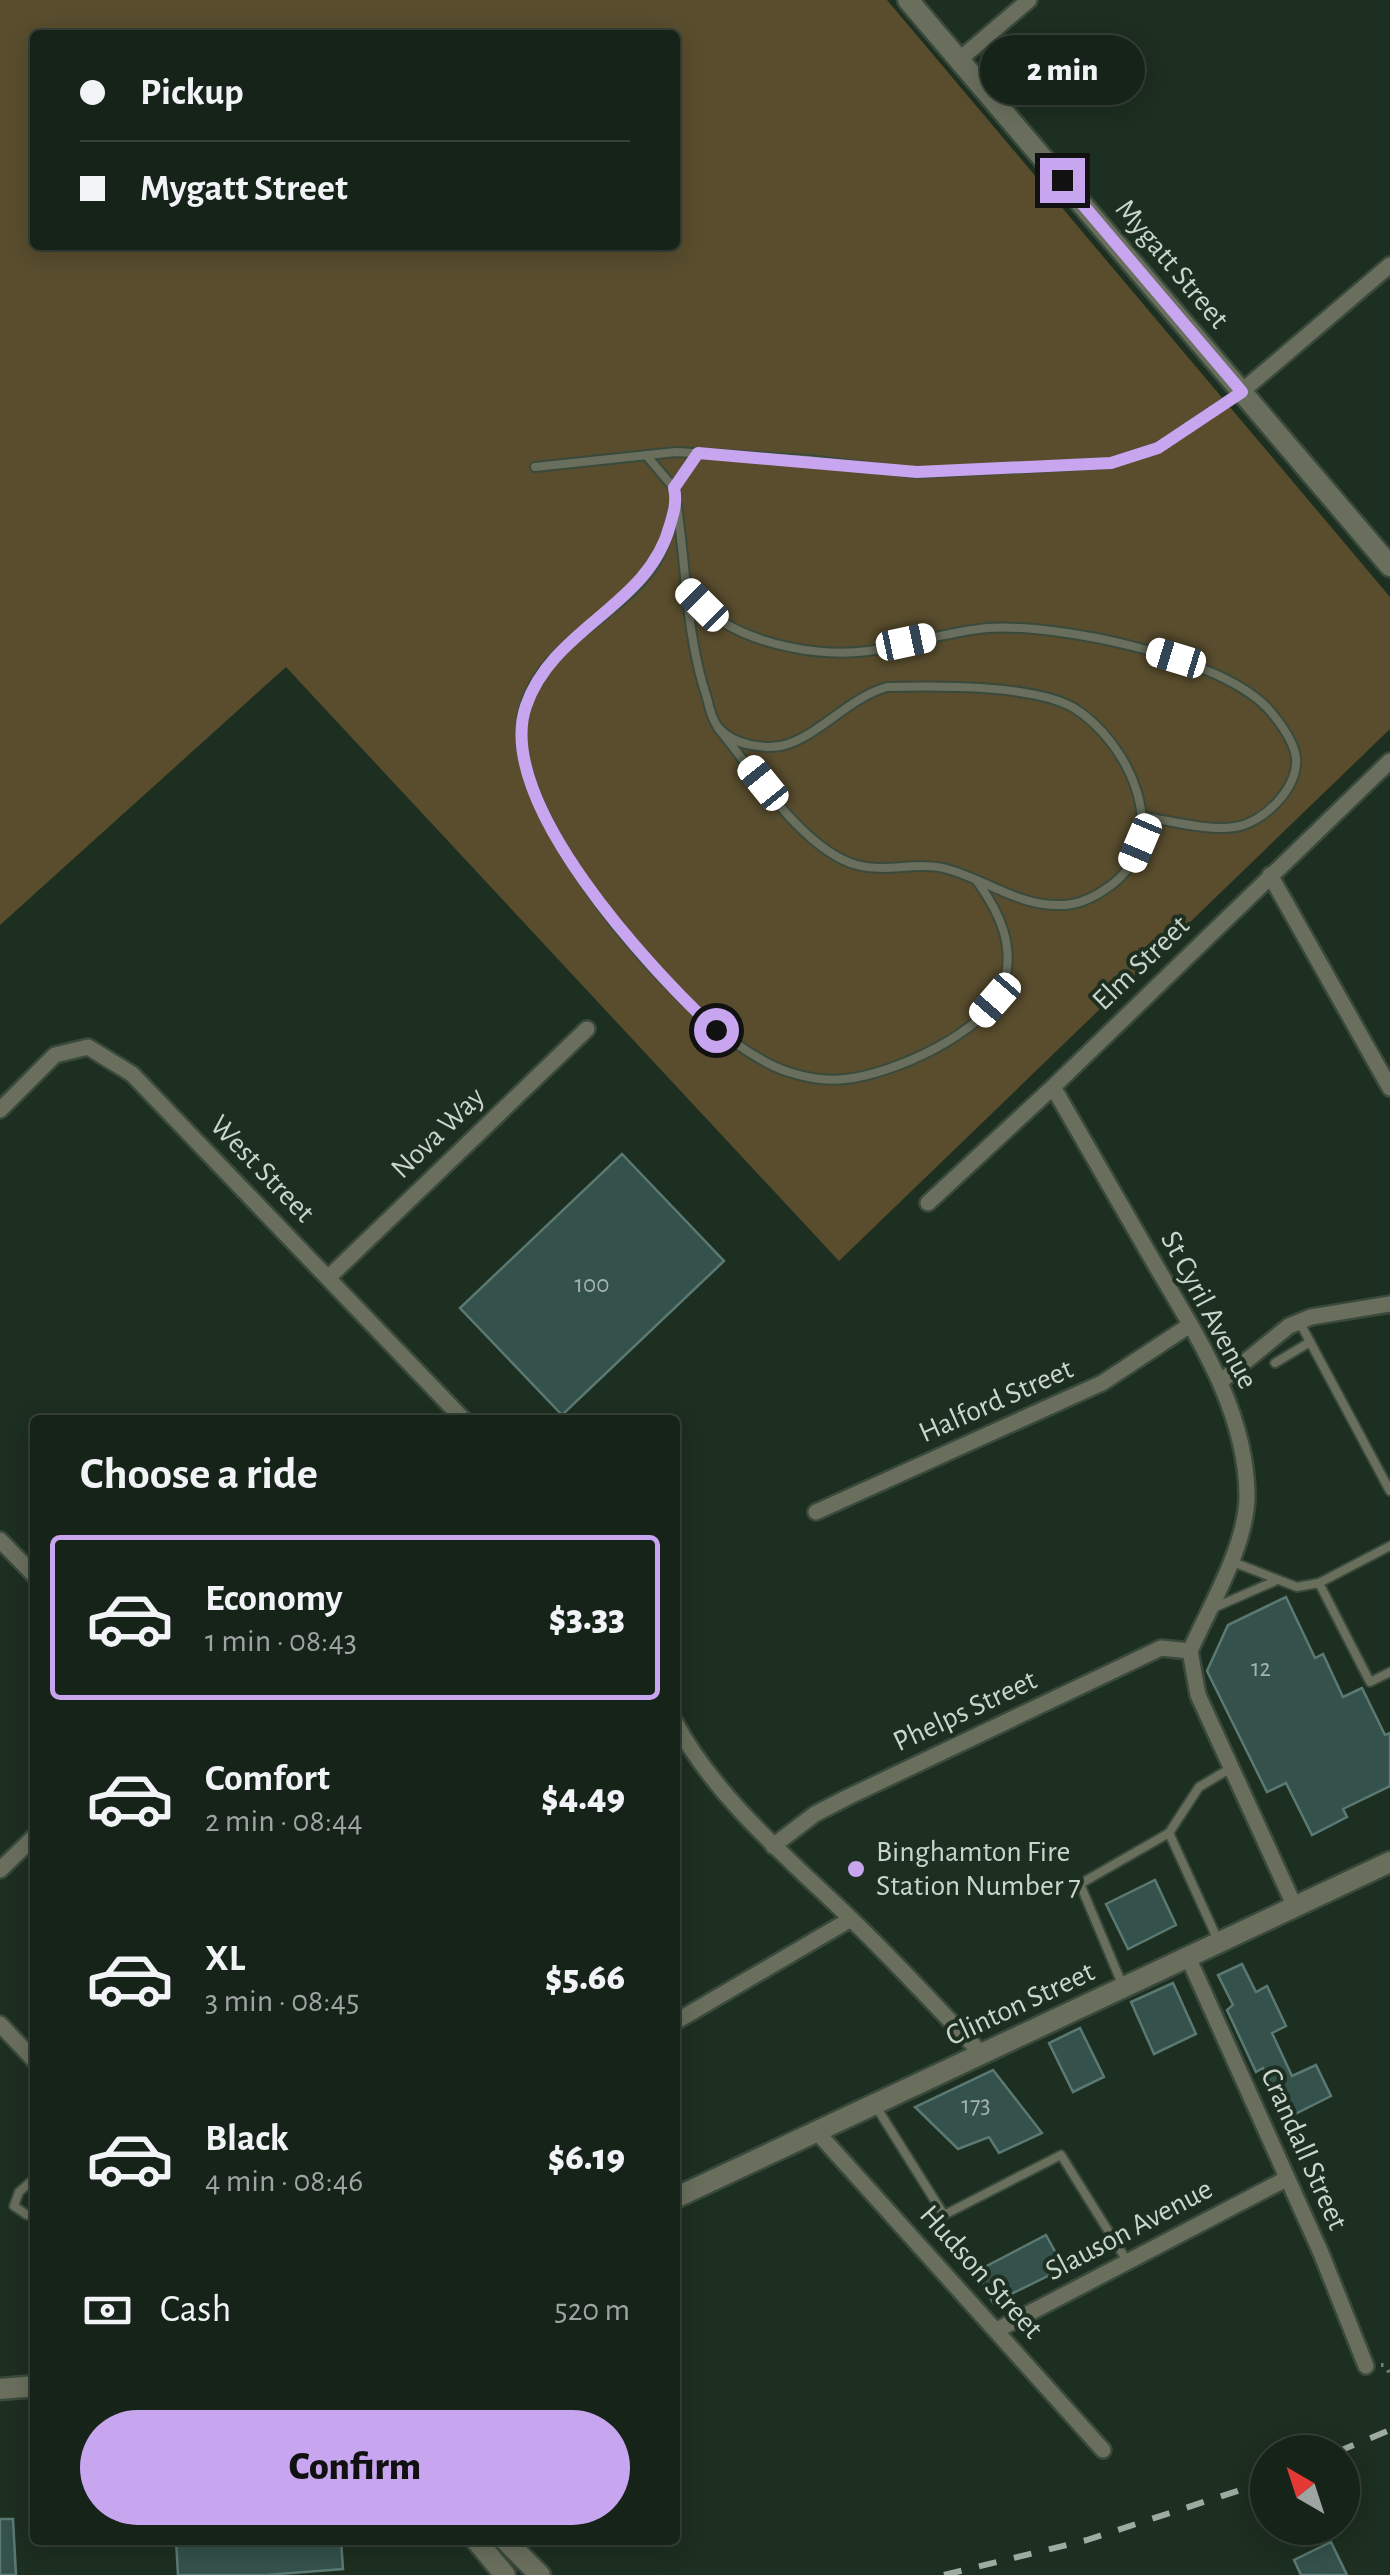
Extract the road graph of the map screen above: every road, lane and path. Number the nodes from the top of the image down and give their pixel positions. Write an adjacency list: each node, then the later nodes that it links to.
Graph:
1 (908, 0): 3 (street, Mygatt Street)
2 (1028, 0): 3 (street)
3 (959, 60): 5 (street, Mygatt Street)
4 (1390, 264): 5 (street)
5 (1242, 392): 6 (lane); 11 (street, Mygatt Street)
6 (698, 453): 7 (lane); 9 (lane)
7 (646, 455): 8 (lane); 9 (lane)
8 (535, 467)
9 (674, 488): 10 (lane)
10 (676, 500): 12 (lane); 17 (lane)
11 (1390, 566)
12 (688, 590): 13 (lane); 15 (lane)
13 (718, 728): 15 (lane); 17 (lane)
14 (1390, 761): 16 (street, Elm Street)
15 (1144, 816): 17 (lane)
16 (1270, 874): 19 (street, Elm Street); 20 (street)
17 (976, 879)
18 (587, 1029): 23 (street, Nova Way)
19 (1053, 1087): 22 (street, Elm Street); 26 (street, St Cyril Avenue)
20 (1390, 1088)
21 (0, 1110): 23 (street, West Street)
22 (928, 1203)
23 (328, 1278): 30 (street, West Street)
24 (1390, 1304): 25 (street)
25 (1300, 1322): 27 (lane); 29 (street)
26 (1190, 1324): 29 (street, St Cyril Avenue); 32 (street, Halford Street)
27 (1310, 1342): 28 (lane); 31 (lane)
28 (1275, 1363)
29 (1220, 1382): 35 (street, St Cyril Avenue)
30 (459, 1415)
31 (1390, 1492)
32 (816, 1512)
33 (0, 1540): 36 (street)
34 (1390, 1546): 38 (lane)
35 (1230, 1560): 37 (lane); 39 (street, St Cyril Avenue)
36 (30, 1571)
37 (1275, 1581): 38 (lane); 39 (lane)
38 (1319, 1583): 41 (lane)
39 (1208, 1610): 40 (street, St Cyril Avenue)
40 (1190, 1651): 43 (street); 46 (street, Phelps Street)
41 (1390, 1672)
42 (680, 1731): 46 (street)
43 (1231, 1768): 44 (lane); 49 (street)
44 (1169, 1833): 51 (lane); 53 (lane)
45 (30, 1841): 48 (street)
46 (773, 1846): 50 (street)
47 (1390, 1862): 49 (street, Clinton Street)
48 (0, 1870)
49 (1295, 1908): 51 (street, Clinton Street)
50 (851, 1919): 54 (street); 56 (street)
51 (1219, 1942): 52 (street, Clinton Street)
52 (1188, 1957): 53 (street, Clinton Street); 60 (street, Crandall Street)
53 (1124, 1988): 56 (street, Clinton Street)
54 (680, 2019)
55 (0, 2024): 57 (street)
56 (982, 2055): 58 (street, Clinton Street)
57 (30, 2056)
58 (875, 2105): 59 (street, Clinton Street); 64 (lane)
59 (817, 2132): 62 (street, Clinton Street); 65 (street, Hudson Street)
60 (1286, 2179): 64 (street, Slauson Avenue); 67 (street, Crandall Street)
61 (30, 2182): 63 (lane)
62 (680, 2196)
63 (30, 2215)
64 (1128, 2262): 65 (street, Slauson Avenue)
65 (997, 2330): 71 (street, Hudson Street)
66 (1386, 2365): 68 (path)
67 (1366, 2366)
68 (1390, 2375)
69 (30, 2386): 70 (street)
70 (0, 2388)
71 (1103, 2450)
72 (480, 2545): 74 (street)
73 (510, 2545): 75 (street)
74 (505, 2575)
75 (540, 2575)

